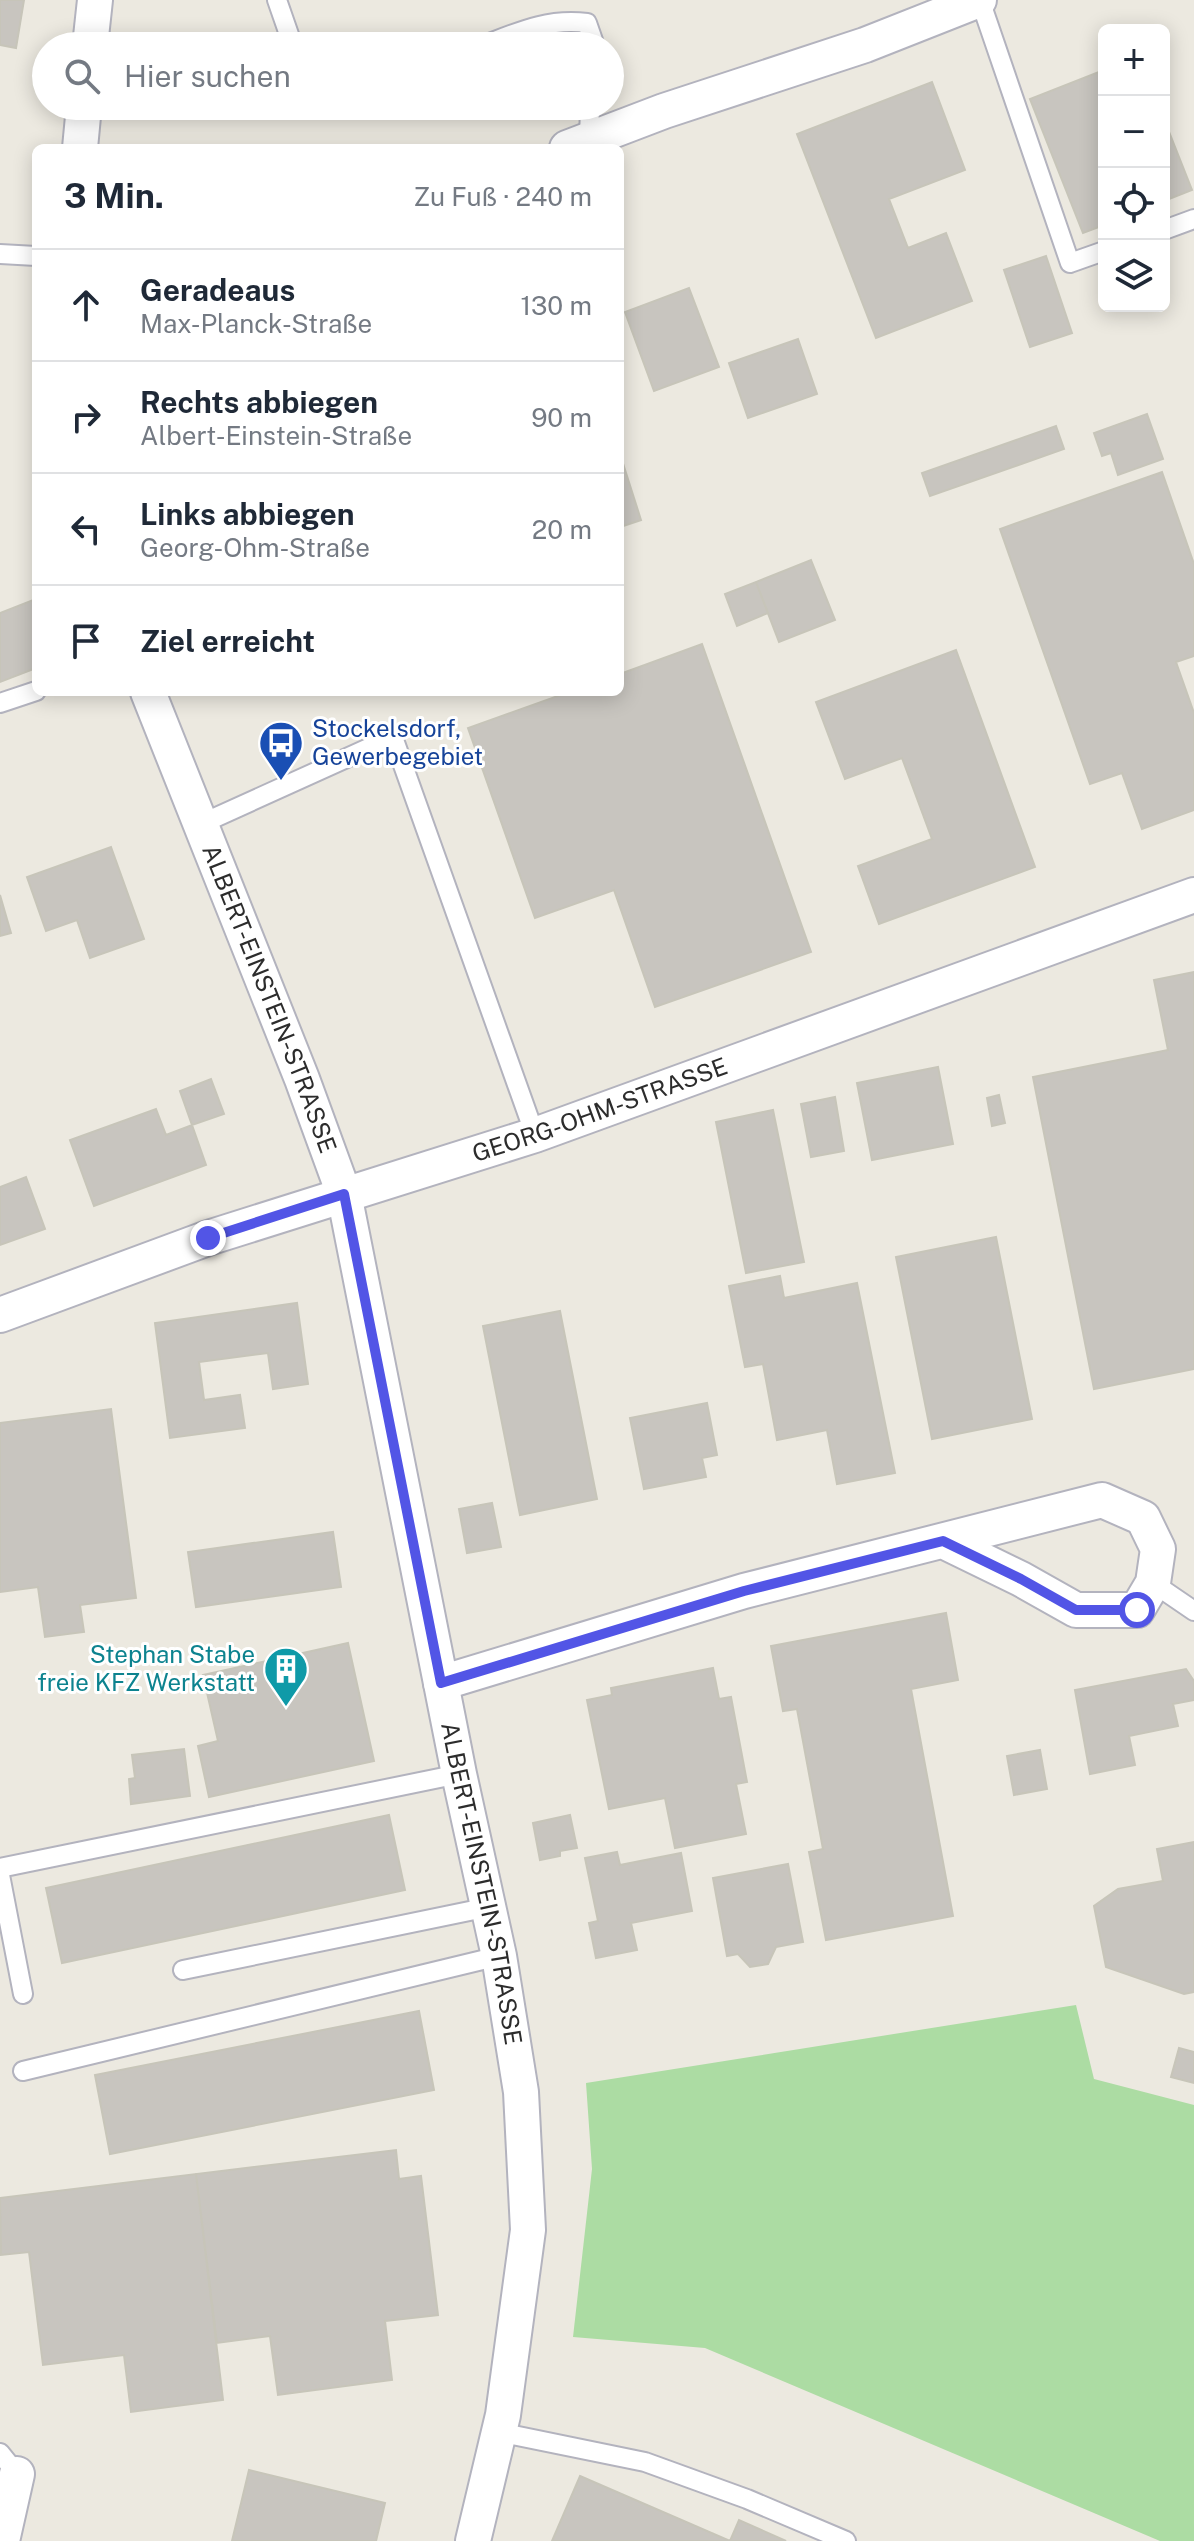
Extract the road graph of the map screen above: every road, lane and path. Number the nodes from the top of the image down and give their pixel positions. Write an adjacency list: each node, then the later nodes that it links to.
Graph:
1 (95, 0): 4 (street)
2 (277, 0): 5 (lane)
3 (980, 0): 11 (street); 14 (lane)
4 (92, 32)
5 (288, 32)
6 (518, 32): 7 (lane)
7 (590, 32)
8 (83, 120): 10 (street)
9 (586, 120): 11 (lane)
10 (80, 144)
11 (578, 144)
12 (1194, 219): 13 (lane)
13 (1170, 228)
14 (1098, 253)
15 (0, 254): 16 (lane)
16 (32, 256)
17 (32, 692): 19 (lane)
18 (150, 696): 20 (street, ALBERT-EINSTEIN-STRASSE)
19 (0, 703)
20 (201, 824): 22 (lane); 23 (street, ALBERT-EINSTEIN-STRASSE)
21 (1194, 895): 22 (street, GEORG-OHM-STRASSE)
22 (535, 1135): 23 (street, GEORG-OHM-STRASSE)
23 (344, 1194): 24 (street, GEORG-OHM-STRASSE); 28 (street, ALBERT-EINSTEIN-STRASSE)
24 (0, 1315)
25 (943, 1541): 26 (street); 26 (street); 28 (street)
26 (1153, 1583): 27 (lane)
27 (1194, 1611)
28 (441, 1683): 29 (street, ALBERT-EINSTEIN-STRASSE)
29 (459, 1774): 30 (lane); 32 (street, ALBERT-EINSTEIN-STRASSE)
30 (0, 1868)
31 (0, 1875): 35 (lane)
32 (489, 1907): 33 (street, ALBERT-EINSTEIN-STRASSE); 34 (lane)
33 (499, 1956): 36 (lane); 37 (street, ALBERT-EINSTEIN-STRASSE)
34 (183, 1970)
35 (23, 1994)
36 (23, 2071)
37 (498, 2432): 40 (street, ALBERT-EINSTEIN-STRASSE); 41 (lane)
38 (8, 2464): 39 (street)
39 (2, 2541)
40 (473, 2541)
41 (846, 2541)

